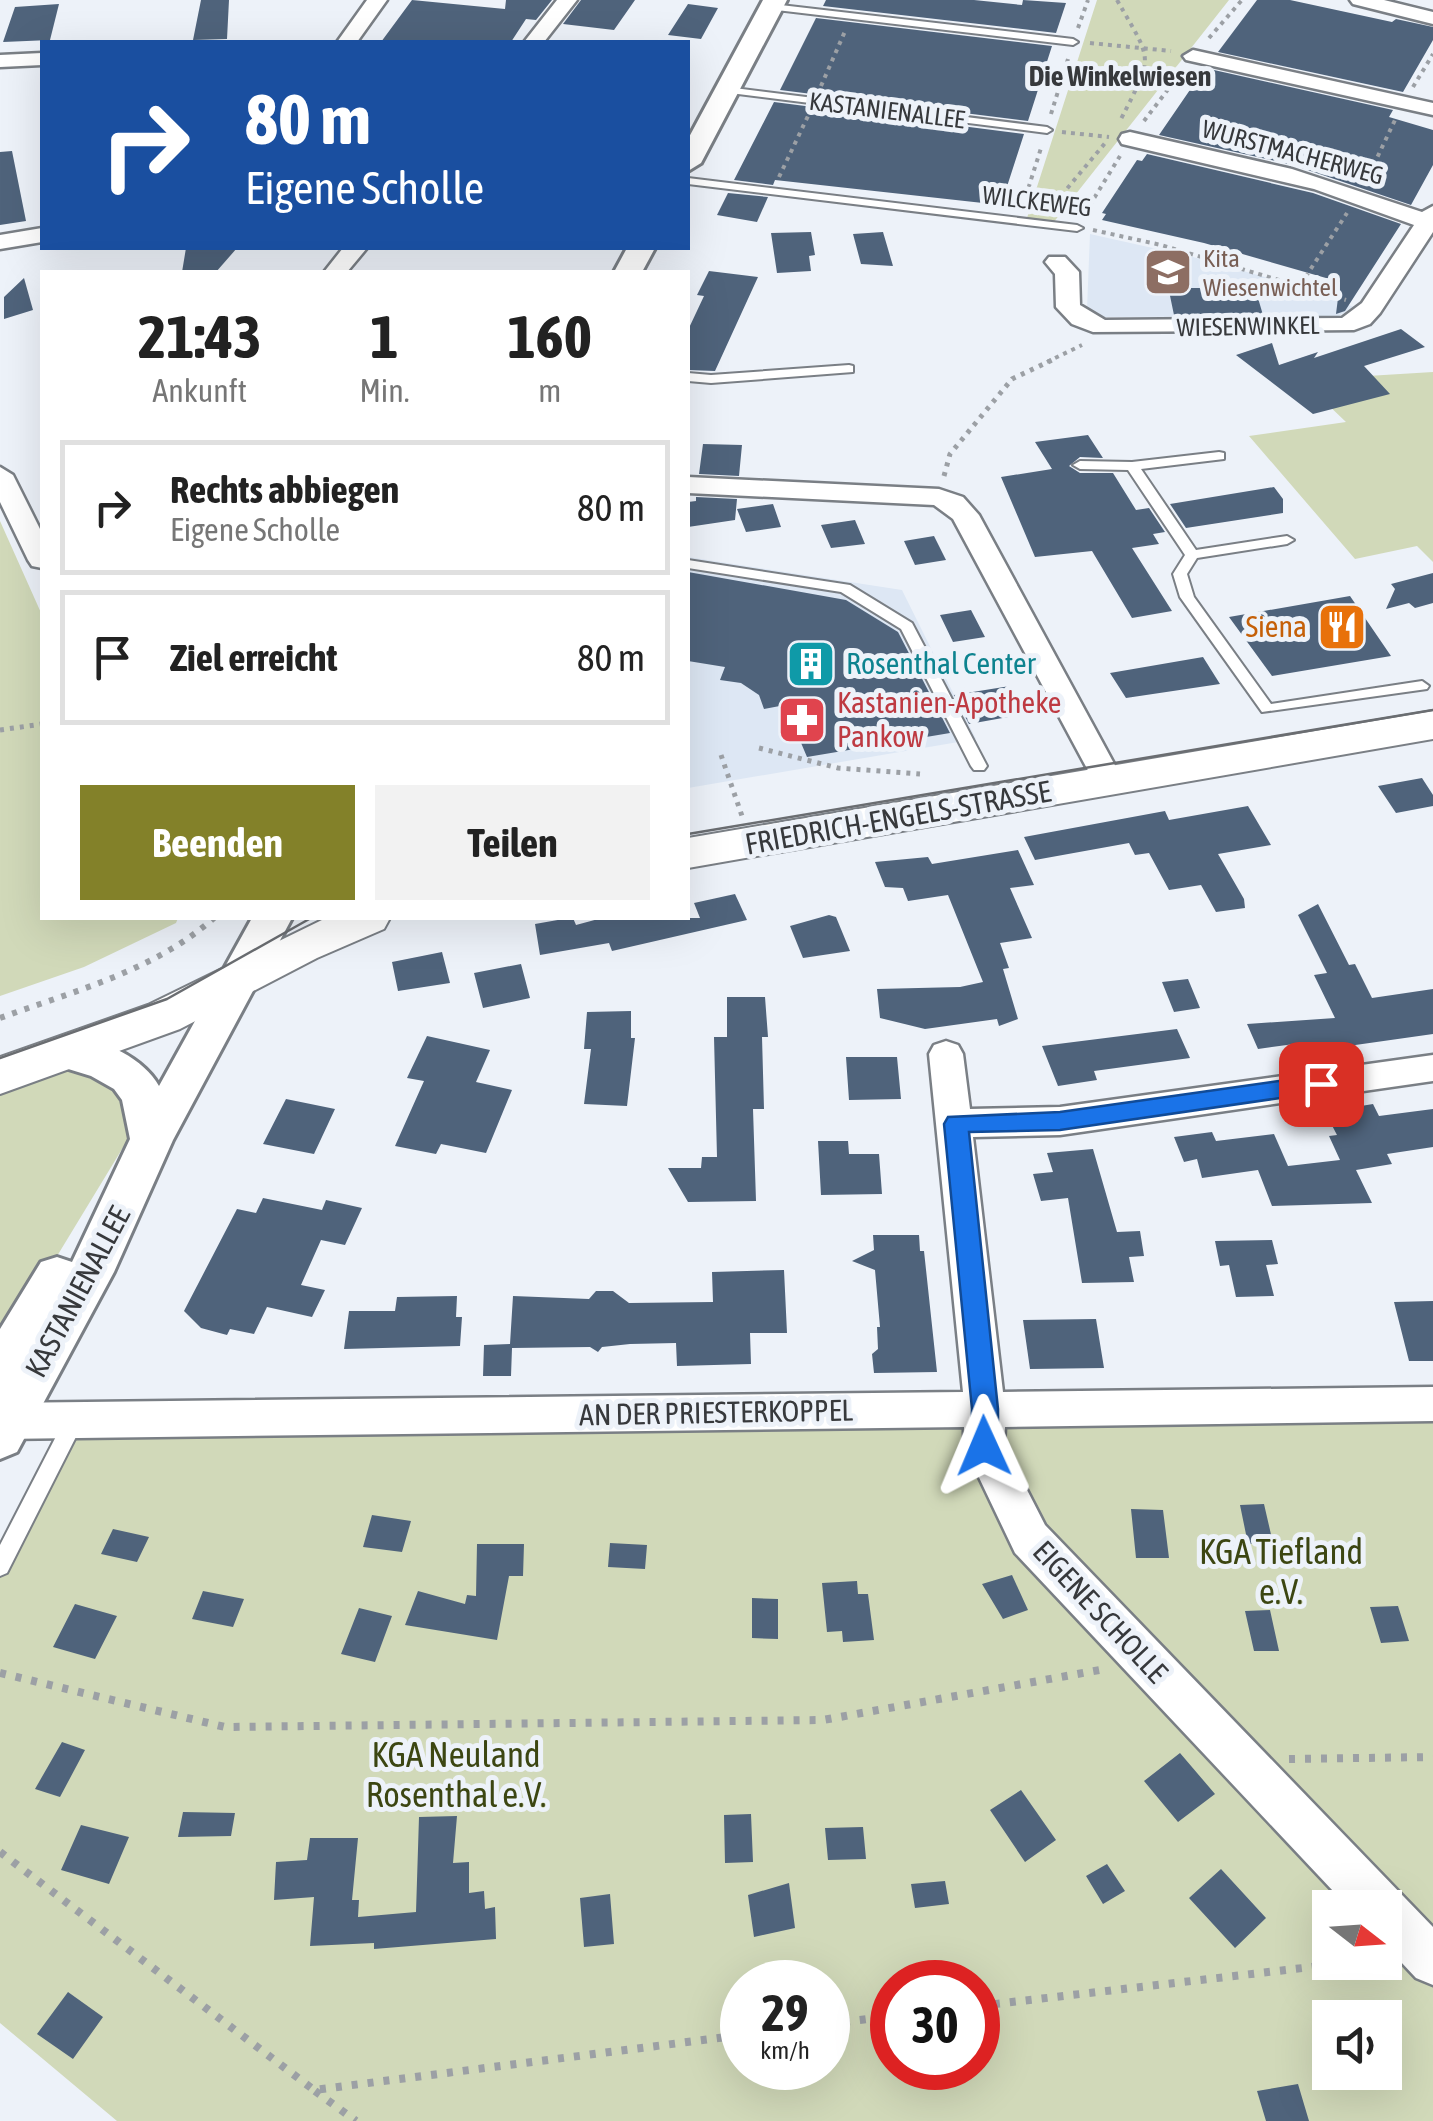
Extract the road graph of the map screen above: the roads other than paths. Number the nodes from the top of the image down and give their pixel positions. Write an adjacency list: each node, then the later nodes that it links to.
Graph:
1 (377, 0): 6 (street)
2 (568, 0): 7 (street)
3 (1360, 0): 5 (street)
4 (773, 4): 8 (lane); 12 (street)
5 (1433, 18)
6 (348, 40)
7 (536, 40)
8 (1074, 42)
9 (1194, 56): 13 (street)
10 (40, 59): 11 (street)
11 (0, 61)
12 (726, 90): 14 (lane, KASTANIENALLEE); 16 (street)
13 (1433, 109)
14 (1047, 130)
15 (1120, 138): 18 (street, WURSTMACHERWEG)
16 (690, 158)
17 (690, 181): 19 (lane, WILCKEWEG)
18 (1431, 220): 23 (street, WIESENWINKEL)
19 (1077, 228)
20 (40, 235): 21 (street)
21 (0, 242)
22 (353, 250): 24 (street)
23 (1057, 262)
24 (337, 270)
25 (848, 369): 26 (lane)
26 (690, 377)
27 (1218, 456): 29 (lane)
28 (1080, 465): 29 (lane)
29 (1132, 466): 33 (lane)
30 (1, 481): 34 (street)
31 (690, 485): 38 (street)
32 (1287, 540): 33 (lane)
33 (1192, 555): 36 (lane, FRIEDRICH-ENGELS-STRASSE)
34 (40, 556)
35 (690, 564): 37 (lane)
36 (1428, 706): 38 (main road, FRIEDRICH-ENGELS-STRASSE)
37 (979, 766)
38 (1108, 782): 39 (main road, FRIEDRICH-ENGELS-STRASSE)
39 (690, 853)
40 (271, 920): 42 (street, KASTANIENALLEE)
41 (363, 920): 42 (main road)
42 (240, 979): 43 (main road); 48 (street, KASTANIENALLEE)
43 (67, 1053): 46 (main road); 48 (street)
44 (946, 1054): 47 (street, EIGENE SCHOLLE)
45 (1433, 1068): 47 (street)
46 (0, 1076)
47 (956, 1124): 51 (street, EIGENE SCHOLLE)
48 (151, 1142): 49 (street, KASTANIENALLEE); 53 (street, KASTANIENALLEE)
49 (0, 1372)
50 (1433, 1404): 51 (street, AN DER PRIESTERKOPPEL)
51 (985, 1409): 52 (street, AN DER PRIESTERKOPPEL); 55 (street, EIGENE SCHOLLE)
52 (73, 1422): 53 (street, AN DER PRIESTERKOPPEL); 54 (lane)
53 (3, 1426)
54 (0, 1566)
55 (1366, 1890)
56 (1402, 1928): 57 (street, EIGENE SCHOLLE)
57 (1433, 1961)

